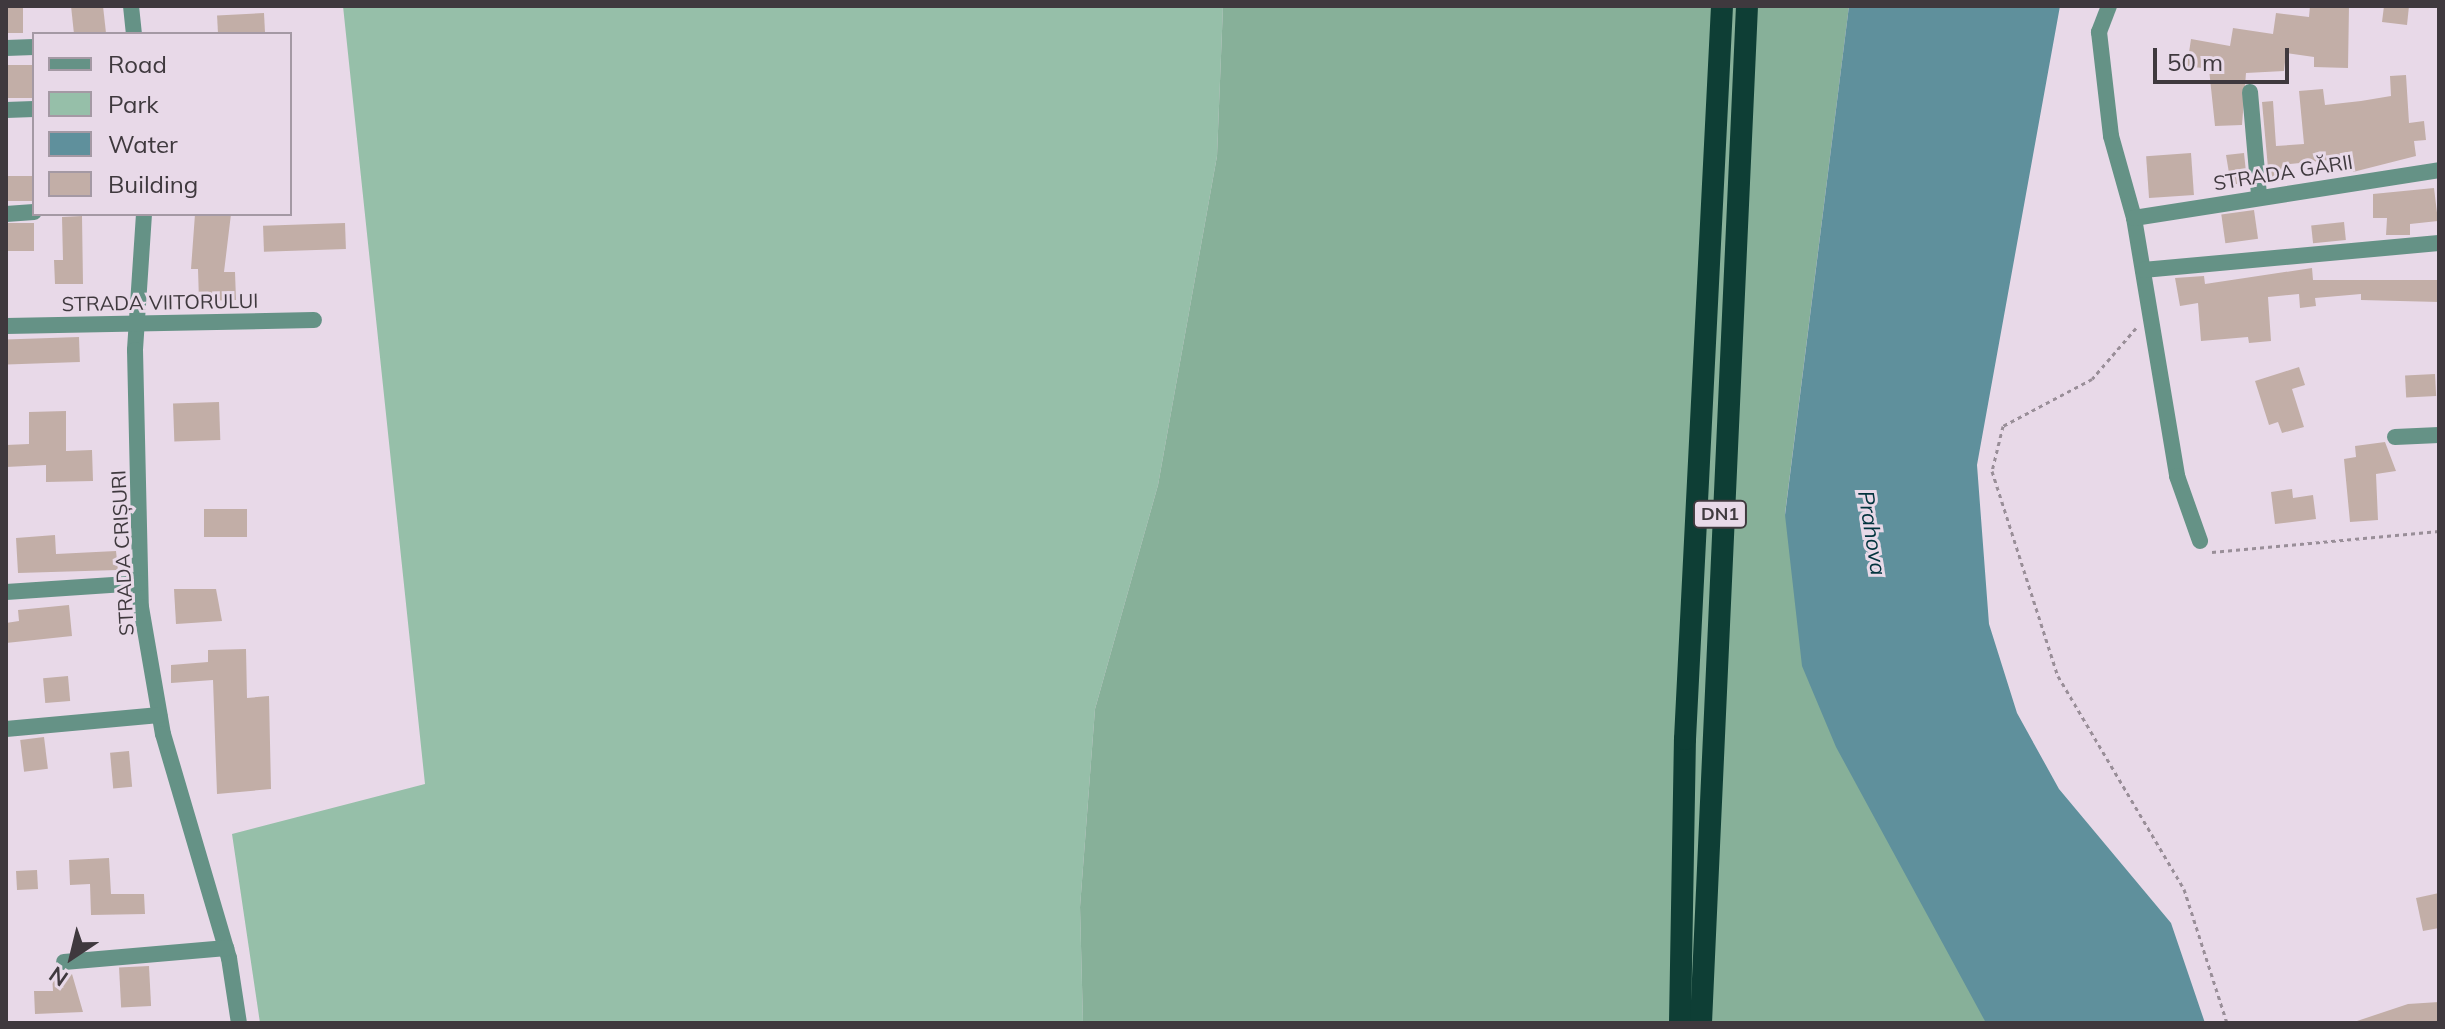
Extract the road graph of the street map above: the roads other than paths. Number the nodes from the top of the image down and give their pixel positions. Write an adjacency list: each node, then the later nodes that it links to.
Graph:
1 (131, 6): 5 (street)
2 (1722, 6): 32 (highway, DN1)
3 (1747, 6): 33 (highway, DN1)
4 (2109, 6): 16 (street)
5 (134, 32)
6 (32, 47): 7 (street)
7 (6, 48)
8 (2250, 92): 12 (street)
9 (32, 109): 10 (street)
10 (6, 110)
11 (2439, 170): 12 (street, STRADA GĂRII)
12 (2259, 194): 16 (street, STRADA GĂRII)
13 (32, 212): 14 (street)
14 (6, 214)
15 (144, 216): 20 (street, STRADA CRIȘURI)
16 (2134, 218): 18 (street)
17 (2439, 243): 18 (street)
18 (2143, 270): 24 (street)
19 (314, 320): 20 (street, STRADA VIITORULUI)
20 (136, 321): 21 (street, STRADA VIITORULUI); 25 (street, STRADA CRIȘURI)
21 (6, 326)
22 (2439, 435): 23 (street)
23 (2395, 437)
24 (2200, 541)
25 (140, 583): 26 (street); 27 (street, STRADA CRIȘURI)
26 (6, 592)
27 (159, 715): 28 (street); 29 (street, STRADA CRIȘURI)
28 (6, 729)
29 (226, 948): 30 (street); 31 (street, STRADA CRIȘURI)
30 (64, 962)
31 (239, 1023)
32 (1680, 1023)
33 (1701, 1023)

